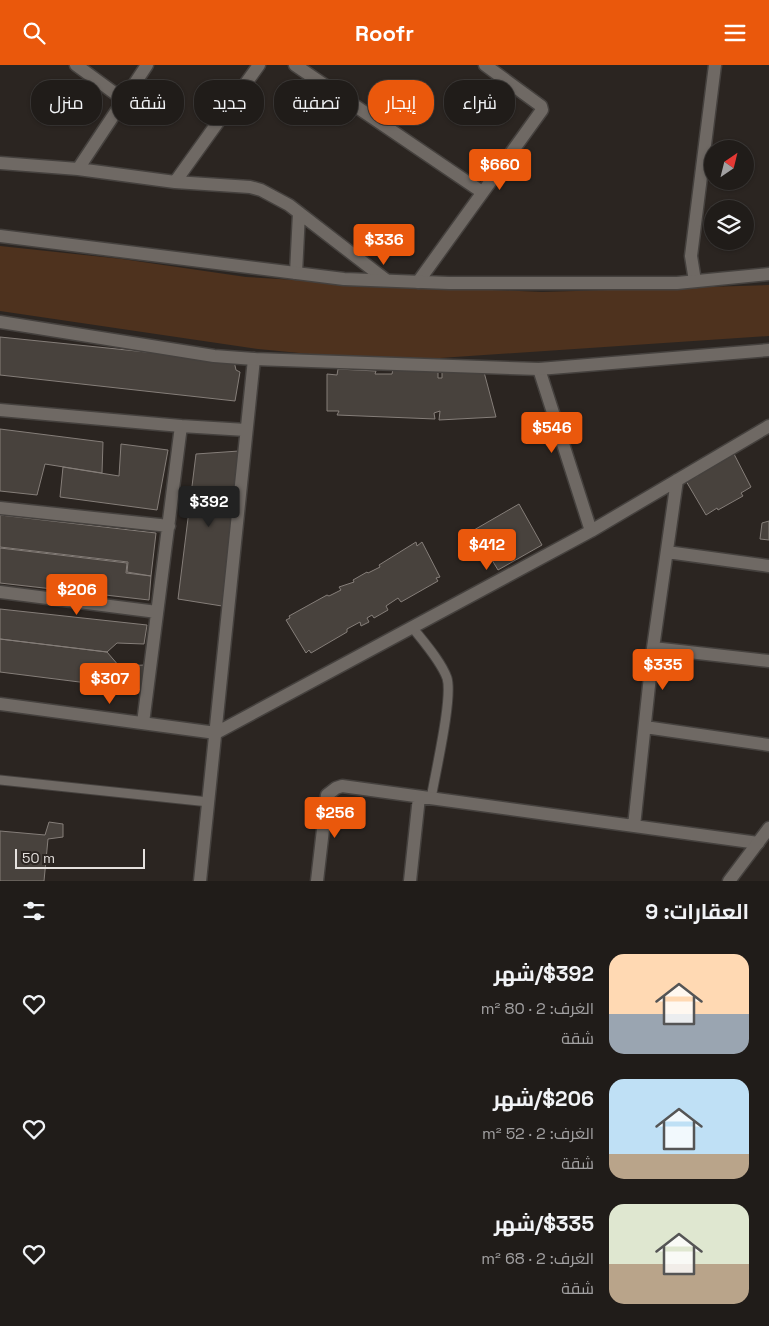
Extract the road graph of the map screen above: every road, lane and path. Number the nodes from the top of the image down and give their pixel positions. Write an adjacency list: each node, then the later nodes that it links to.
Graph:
1 (76, 65): 8 (street)
2 (147, 65): 7 (street)
3 (259, 65): 12 (street)
4 (295, 65): 13 (street)
5 (485, 65): 13 (street)
6 (715, 65): 19 (street)
7 (137, 80)
8 (112, 91)
9 (112, 118): 11 (street)
10 (0, 163): 11 (street)
11 (78, 169): 12 (street)
12 (175, 182): 14 (street)
13 (482, 192): 20 (street)
14 (299, 213): 16 (street); 18 (street)
15 (0, 236): 16 (street)
16 (296, 273): 18 (street)
17 (769, 274): 19 (street)
18 (386, 280): 20 (street)
19 (695, 281): 20 (street)
20 (418, 282)
21 (0, 322): 23 (street)
22 (769, 350): 24 (street)
23 (254, 359): 24 (street); 28 (street)
24 (539, 369): 32 (street)
25 (0, 410): 27 (street)
26 (769, 425): 29 (street)
27 (181, 426): 28 (street); 31 (street)
28 (246, 430): 43 (street)
29 (677, 481): 32 (street); 33 (street)
30 (0, 508): 31 (street)
31 (168, 526): 36 (street)
32 (591, 531): 37 (street)
33 (667, 552): 34 (street); 38 (street)
34 (769, 566)
35 (0, 592): 36 (street)
36 (158, 612): 41 (street)
37 (412, 627): 43 (street); 46 (lane)
38 (653, 647): 39 (street); 42 (street)
39 (769, 661)
40 (0, 704): 41 (street)
41 (143, 723): 43 (street)
42 (645, 727): 44 (street); 48 (street)
43 (216, 733): 47 (street)
44 (769, 745)
45 (0, 780): 47 (lane)
46 (425, 798): 48 (street); 52 (street); 53 (street)
47 (209, 802): 51 (street)
48 (634, 826): 50 (street)
49 (769, 828): 50 (street)
50 (758, 843): 54 (street)
51 (200, 881)
52 (317, 881)
53 (410, 881)
54 (729, 881)

